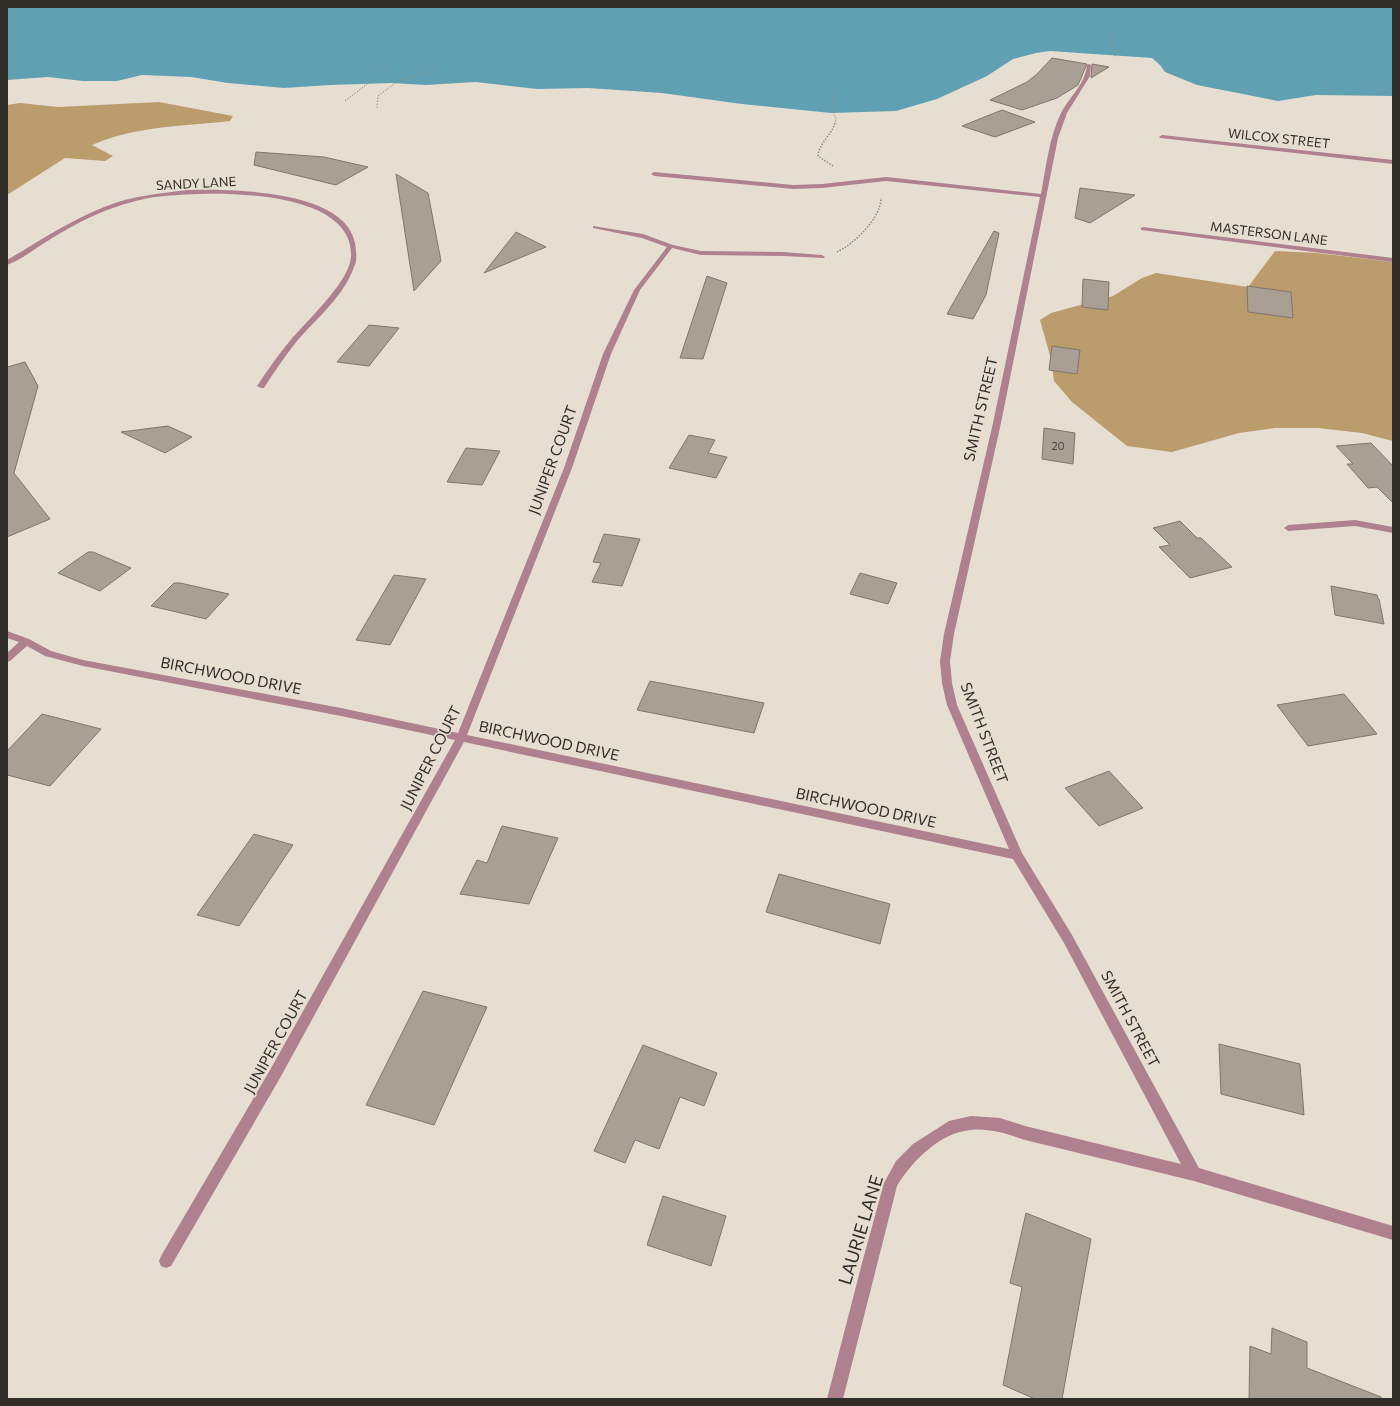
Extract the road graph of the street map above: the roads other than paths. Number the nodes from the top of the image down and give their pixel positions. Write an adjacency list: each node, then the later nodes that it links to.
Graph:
1 (1089, 65): 5 (street, SMITH STREET)
2 (1162, 137): 3 (street, WILCOX STREET)
3 (1393, 162)
4 (654, 174): 5 (street)
5 (1043, 196): 19 (street, SMITH STREET)
6 (595, 227): 8 (street)
7 (1143, 229): 10 (street, MASTERSON LANE)
8 (671, 246): 9 (street); 18 (street, JUNIPER COURT)
9 (822, 257)
10 (1393, 260)
11 (7, 263): 12 (street, SANDY LANE)
12 (261, 386)
13 (1288, 528): 14 (street)
14 (1393, 530)
15 (7, 634): 16 (street, BIRCHWOOD DRIVE)
16 (26, 641): 17 (street); 18 (street, BIRCHWOOD DRIVE)
17 (7, 659)
18 (461, 738): 19 (street, BIRCHWOOD DRIVE); 22 (street, JUNIPER COURT)
19 (1017, 855): 20 (street, SMITH STREET)
20 (1194, 1174): 21 (street); 23 (street, LAURIE LANE)
21 (1393, 1233)
22 (166, 1261)
23 (835, 1399)

